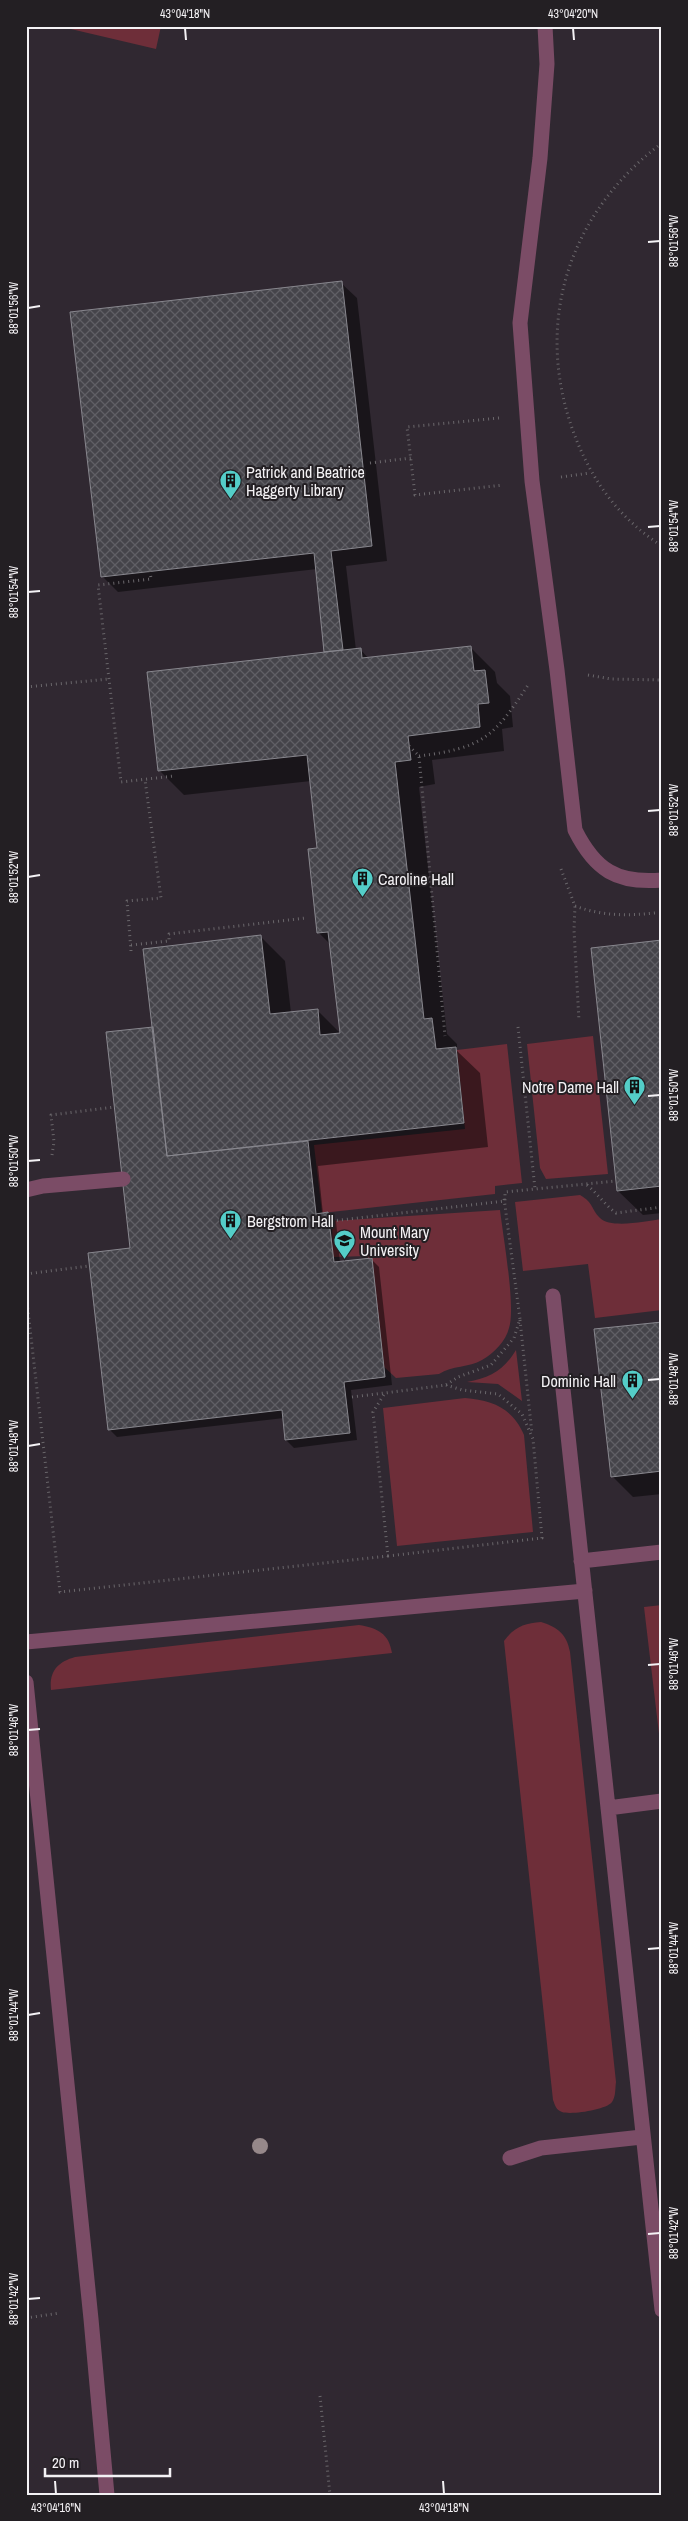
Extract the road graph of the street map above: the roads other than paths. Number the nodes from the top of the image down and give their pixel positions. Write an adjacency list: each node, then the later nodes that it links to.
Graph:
1 (545, 26): 2 (lane)
2 (662, 880)
3 (123, 1179): 4 (lane)
4 (26, 1190)
5 (553, 1296): 7 (lane)
6 (662, 1552): 7 (lane)
7 (581, 1560): 8 (lane)
8 (585, 1591): 9 (lane); 12 (lane)
9 (26, 1642)
10 (26, 1682): 16 (lane)
11 (662, 1801): 12 (lane)
12 (608, 1808): 13 (lane)
13 (642, 2137): 14 (lane); 15 (lane)
14 (510, 2158)
15 (662, 2310)
16 (107, 2495)

